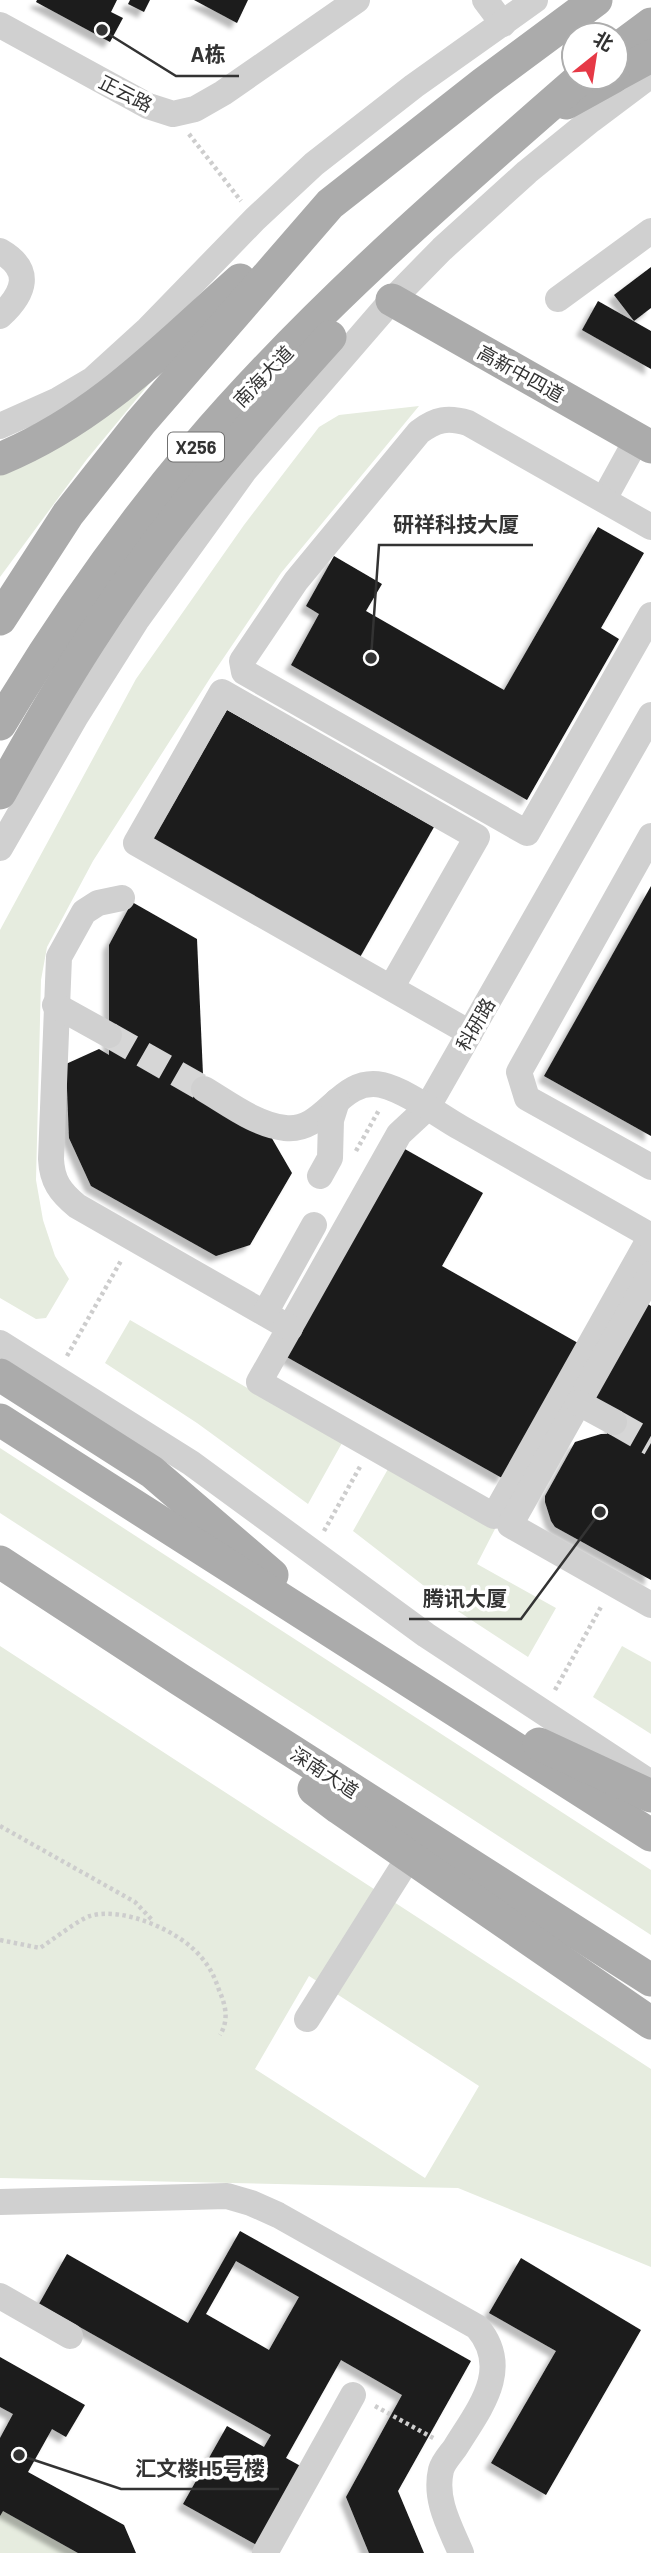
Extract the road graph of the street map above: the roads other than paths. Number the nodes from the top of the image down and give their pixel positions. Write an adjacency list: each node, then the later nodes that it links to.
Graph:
1 (357, 0): 8 (street, 正云路)
2 (485, 0): 6 (street)
3 (535, 0): 6 (street)
4 (566, 0): 13 (main road)
5 (596, 0): 13 (main road, X256)
6 (503, 24): 24 (street)
7 (651, 24): 9 (main road)
8 (0, 25)
9 (630, 40)
10 (651, 56): 11 (main road)
11 (630, 67)
12 (651, 75): 22 (street)
13 (484, 83): 17 (main road, X256)
14 (566, 91): 16 (main road, 南海大道 / X256)
15 (586, 91): 16 (main road)
16 (533, 120): 18 (main road, 南海大道 / X256)
17 (330, 204): 26 (main road); 29 (main road, X256)
18 (435, 206): 32 (main road, 南海大道 / X256); 33 (main road)
19 (651, 232): 21 (street)
20 (0, 251): 23 (street)
21 (558, 299)
22 (392, 300): 25 (main road, 高新中四道); 35 (street)
23 (0, 316)
24 (0, 426)
25 (644, 443): 27 (street)
26 (0, 459)
27 (604, 499): 28 (street); 30 (street)
28 (651, 527)
29 (3, 614)
30 (651, 615)
31 (651, 715): 39 (street, 科研路)
32 (0, 724)
33 (0, 793)
34 (651, 836): 44 (street)
35 (0, 848)
36 (122, 898): 38 (street)
37 (391, 988): 37 (street); 39 (street)
38 (55, 1005): 40 (street); 49 (street)
39 (470, 1033): 43 (street, 科研路)
40 (109, 1035)
41 (204, 1089): 42 (street)
42 (337, 1101): 43 (street); 45 (street)
43 (426, 1108): 47 (street); 50 (street, 科研路)
44 (651, 1167)
45 (320, 1176)
46 (314, 1225): 49 (street)
47 (651, 1236): 50 (street, 科研路)
48 (651, 1274): 53 (street)
49 (265, 1313): 50 (street)
50 (290, 1328)
51 (0, 1343): 61 (street)
52 (9, 1381): 58 (main road)
53 (579, 1403): 55 (street); 57 (street)
54 (0, 1420): 58 (main road)
55 (614, 1422)
56 (3, 1566): 59 (main road, 深南大道)
57 (651, 1605)
58 (355, 1649): 60 (main road)
59 (179, 1679): 64 (main road); 65 (main road, 深南大道)
60 (414, 1686): 62 (main road); 63 (main road)
61 (651, 1783)
62 (651, 1796)
63 (651, 1835)
64 (409, 1857): 67 (street); 68 (main road)
65 (556, 1920): 66 (main road, 深南大道); 68 (main road)
66 (651, 1980)
67 (307, 2019)
68 (651, 2020)
69 (0, 2202): 74 (street)
70 (0, 2296): 71 (street)
71 (70, 2336)
72 (353, 2395): 73 (street)
73 (265, 2553)
74 (461, 2553)

